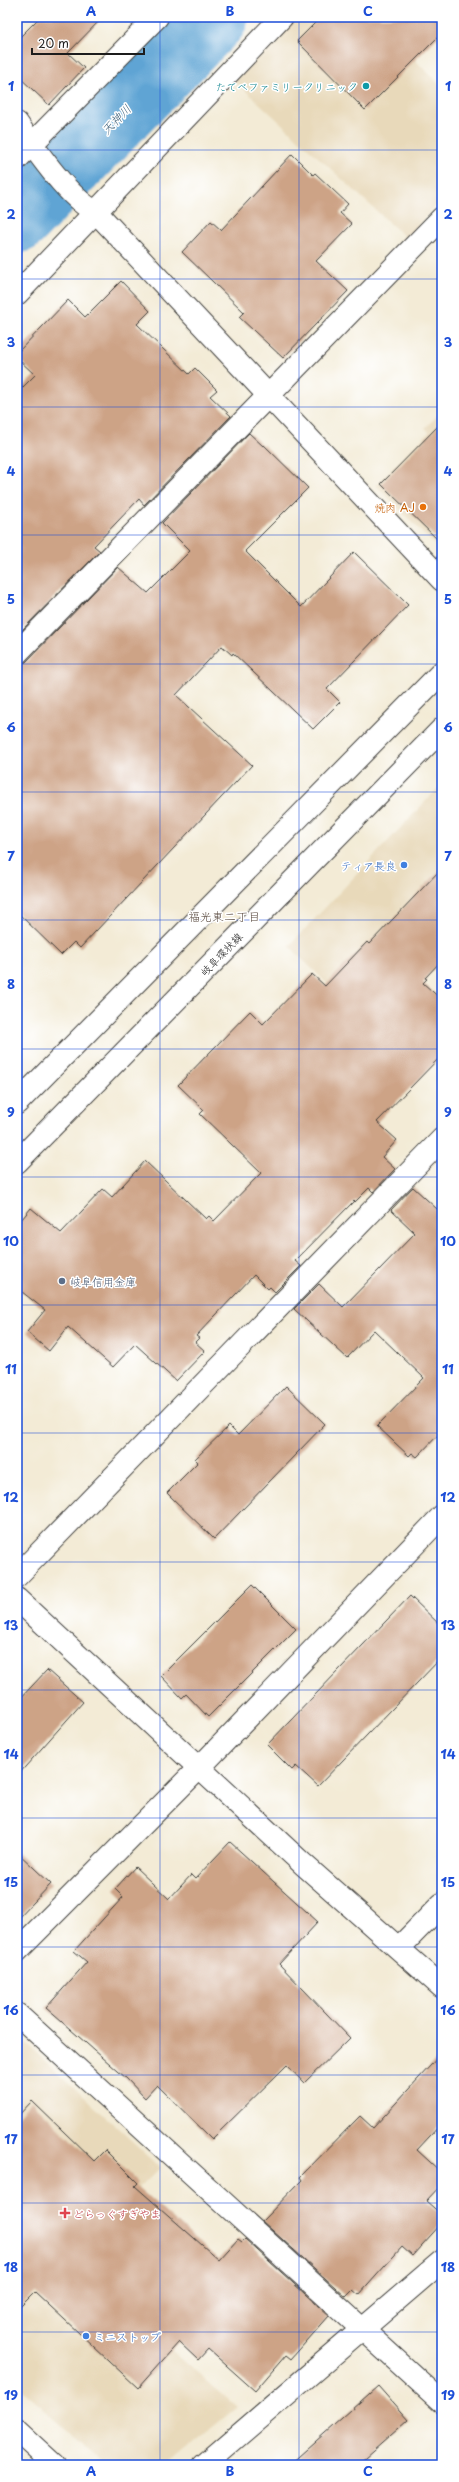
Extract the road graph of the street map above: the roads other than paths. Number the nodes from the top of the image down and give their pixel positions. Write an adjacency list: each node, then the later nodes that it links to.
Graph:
1 (157, 17): 4 (main road)
2 (282, 17): 5 (main road)
3 (17, 124): 4 (main road)
4 (30, 153): 5 (main road)
5 (91, 210): 7 (main road); 8 (main road)
6 (442, 218): 8 (main road)
7 (17, 294)
8 (268, 396): 9 (main road); 10 (main road)
9 (442, 580)
10 (17, 653)
11 (442, 672): 13 (main road)
12 (442, 729): 15 (main road, 岐阜環状線)
13 (17, 1103)
14 (442, 1139): 17 (main road)
15 (17, 1162)
16 (442, 1516): 19 (main road)
17 (17, 1576)
18 (17, 1599): 19 (main road)
19 (200, 1767): 21 (main road); 22 (main road)
20 (442, 1904): 21 (main road)
21 (399, 1948): 23 (main road)
22 (17, 1951)
23 (442, 1987)
24 (17, 2014): 26 (main road)
25 (442, 2260): 26 (main road)
26 (363, 2330): 27 (main road); 30 (main road)
27 (442, 2402)
28 (17, 2431): 29 (main road)
29 (54, 2465)
30 (204, 2465)

